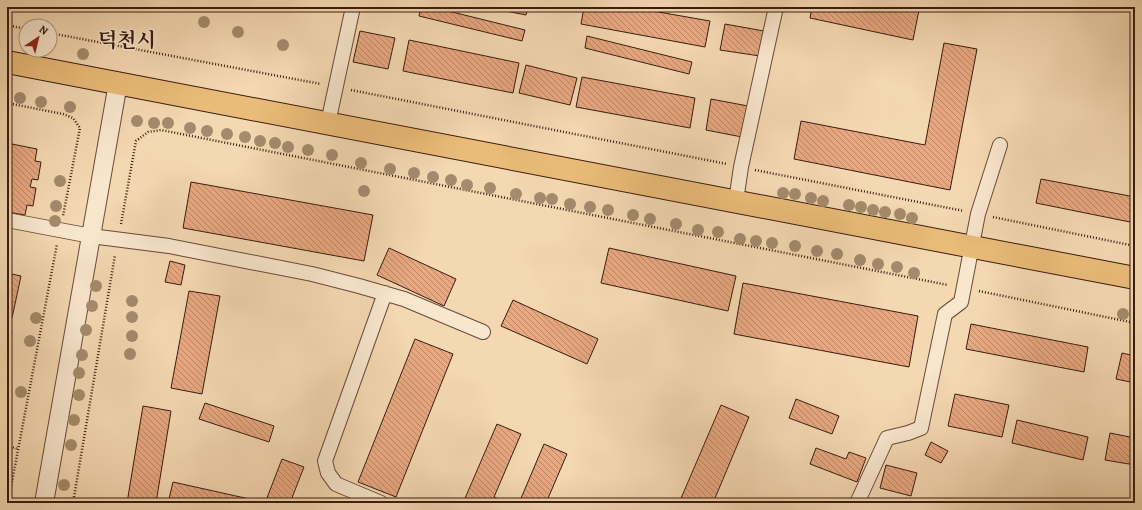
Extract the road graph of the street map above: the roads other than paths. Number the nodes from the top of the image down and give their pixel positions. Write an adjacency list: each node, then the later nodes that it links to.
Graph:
1 (353, 7): 5 (street)
2 (776, 7): 7 (street)
3 (7, 62): 4 (main road)
4 (118, 82): 5 (main road); 9 (street)
5 (328, 123): 7 (main road)
6 (1000, 145): 10 (street)
7 (736, 201): 10 (main road)
8 (7, 220): 9 (street)
9 (91, 236): 12 (street); 14 (street)
10 (972, 246): 11 (main road); 16 (street)
11 (1135, 278)
12 (385, 293): 13 (street); 15 (street)
13 (483, 332)
14 (44, 503)
15 (381, 503)
16 (857, 503)

